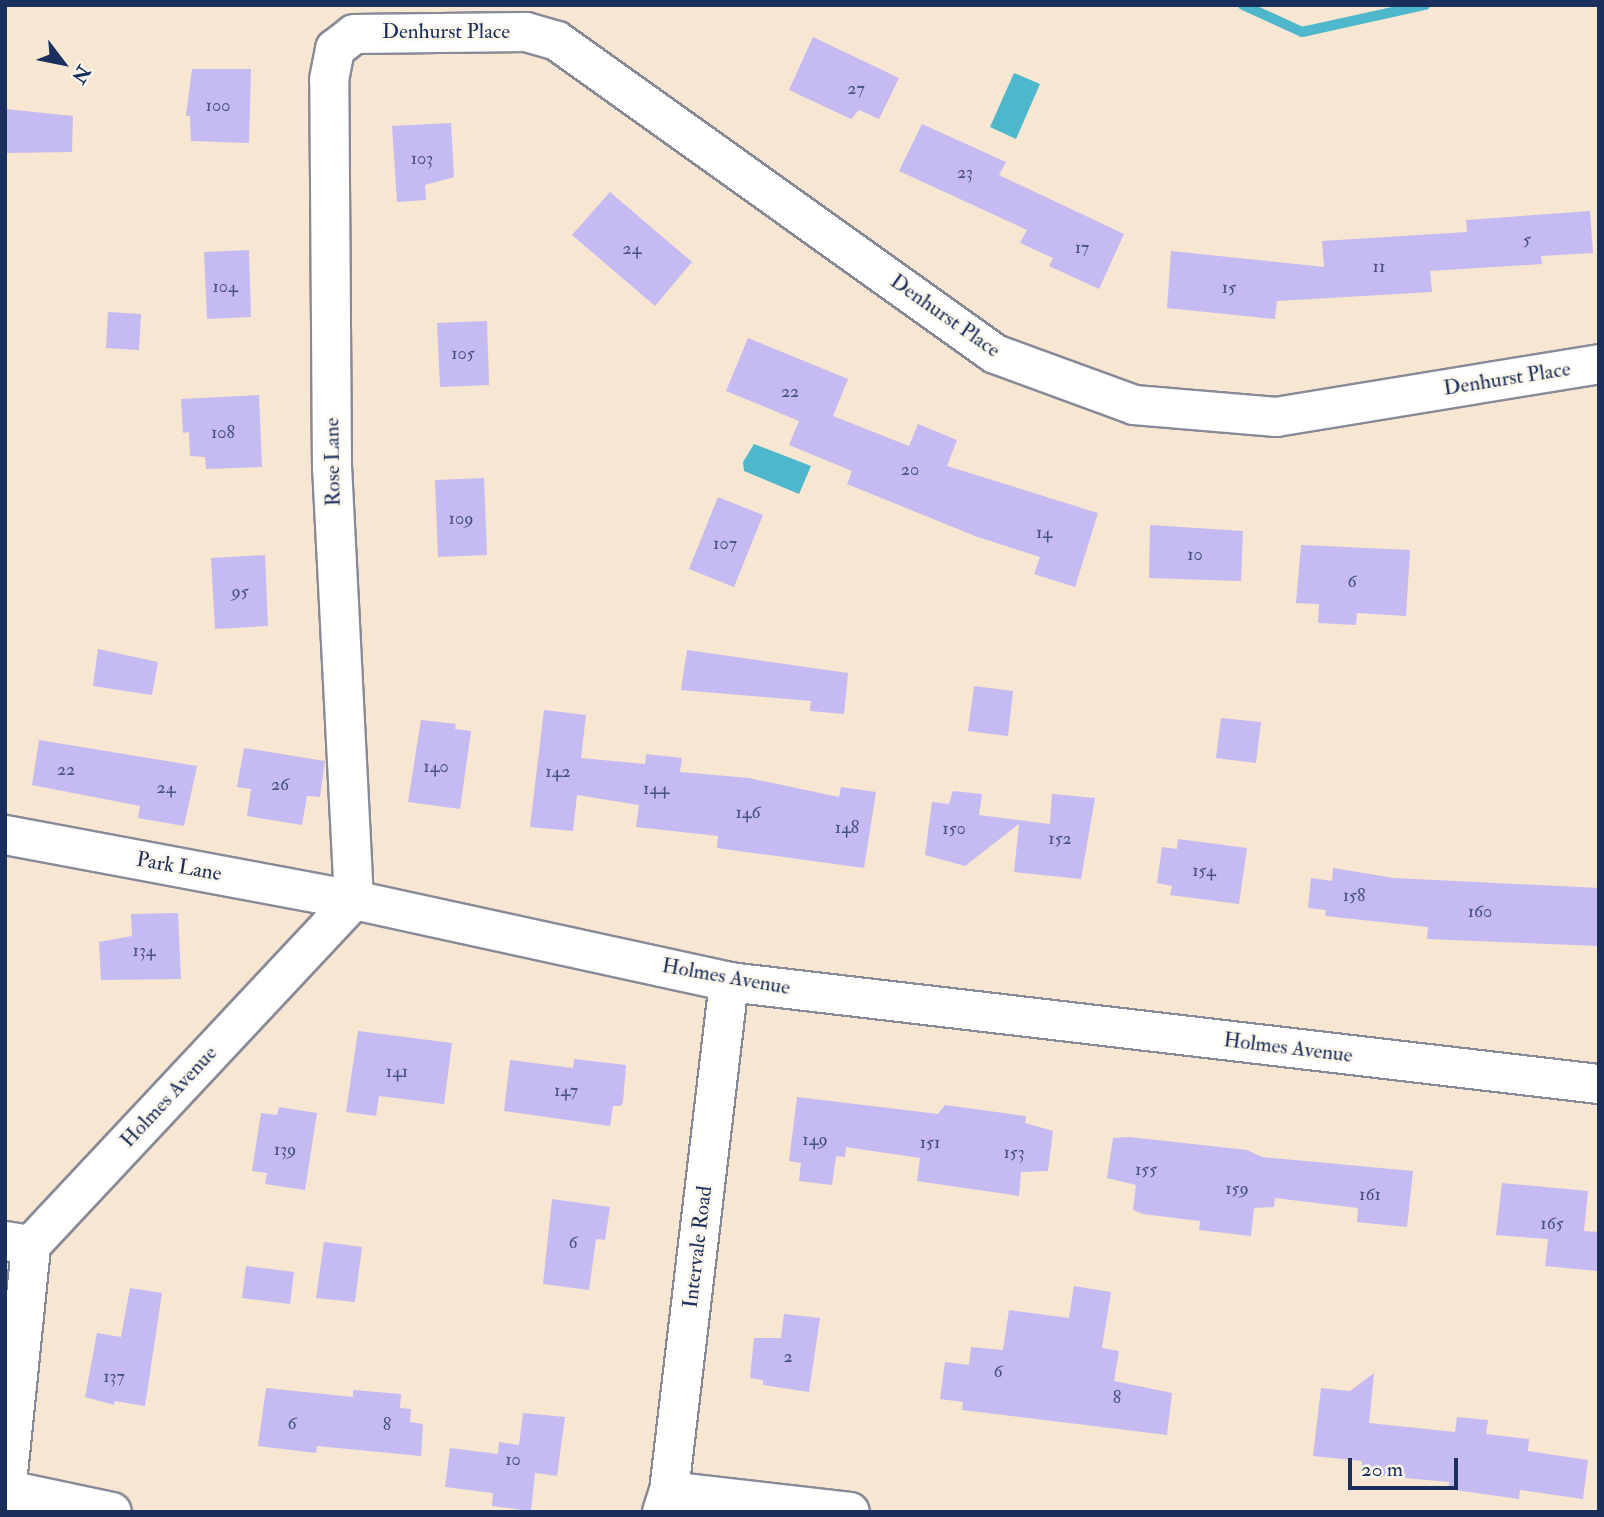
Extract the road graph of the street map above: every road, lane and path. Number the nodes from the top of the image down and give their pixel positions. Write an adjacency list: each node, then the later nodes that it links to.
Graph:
1 (354, 34): 2 (street, Denhurst Place); 4 (street, Rose Lane)
2 (1599, 364)
3 (5, 835): 4 (street, Park Lane)
4 (354, 900): 5 (street, Holmes Avenue); 7 (street, Holmes Avenue)
5 (729, 982): 6 (street, Holmes Avenue); 9 (street, Intervale Road)
6 (1599, 1084)
7 (18, 1243): 8 (street)
8 (7, 1497): 10 (street)
9 (665, 1501): 11 (street)
10 (112, 1512)
11 (850, 1512)

